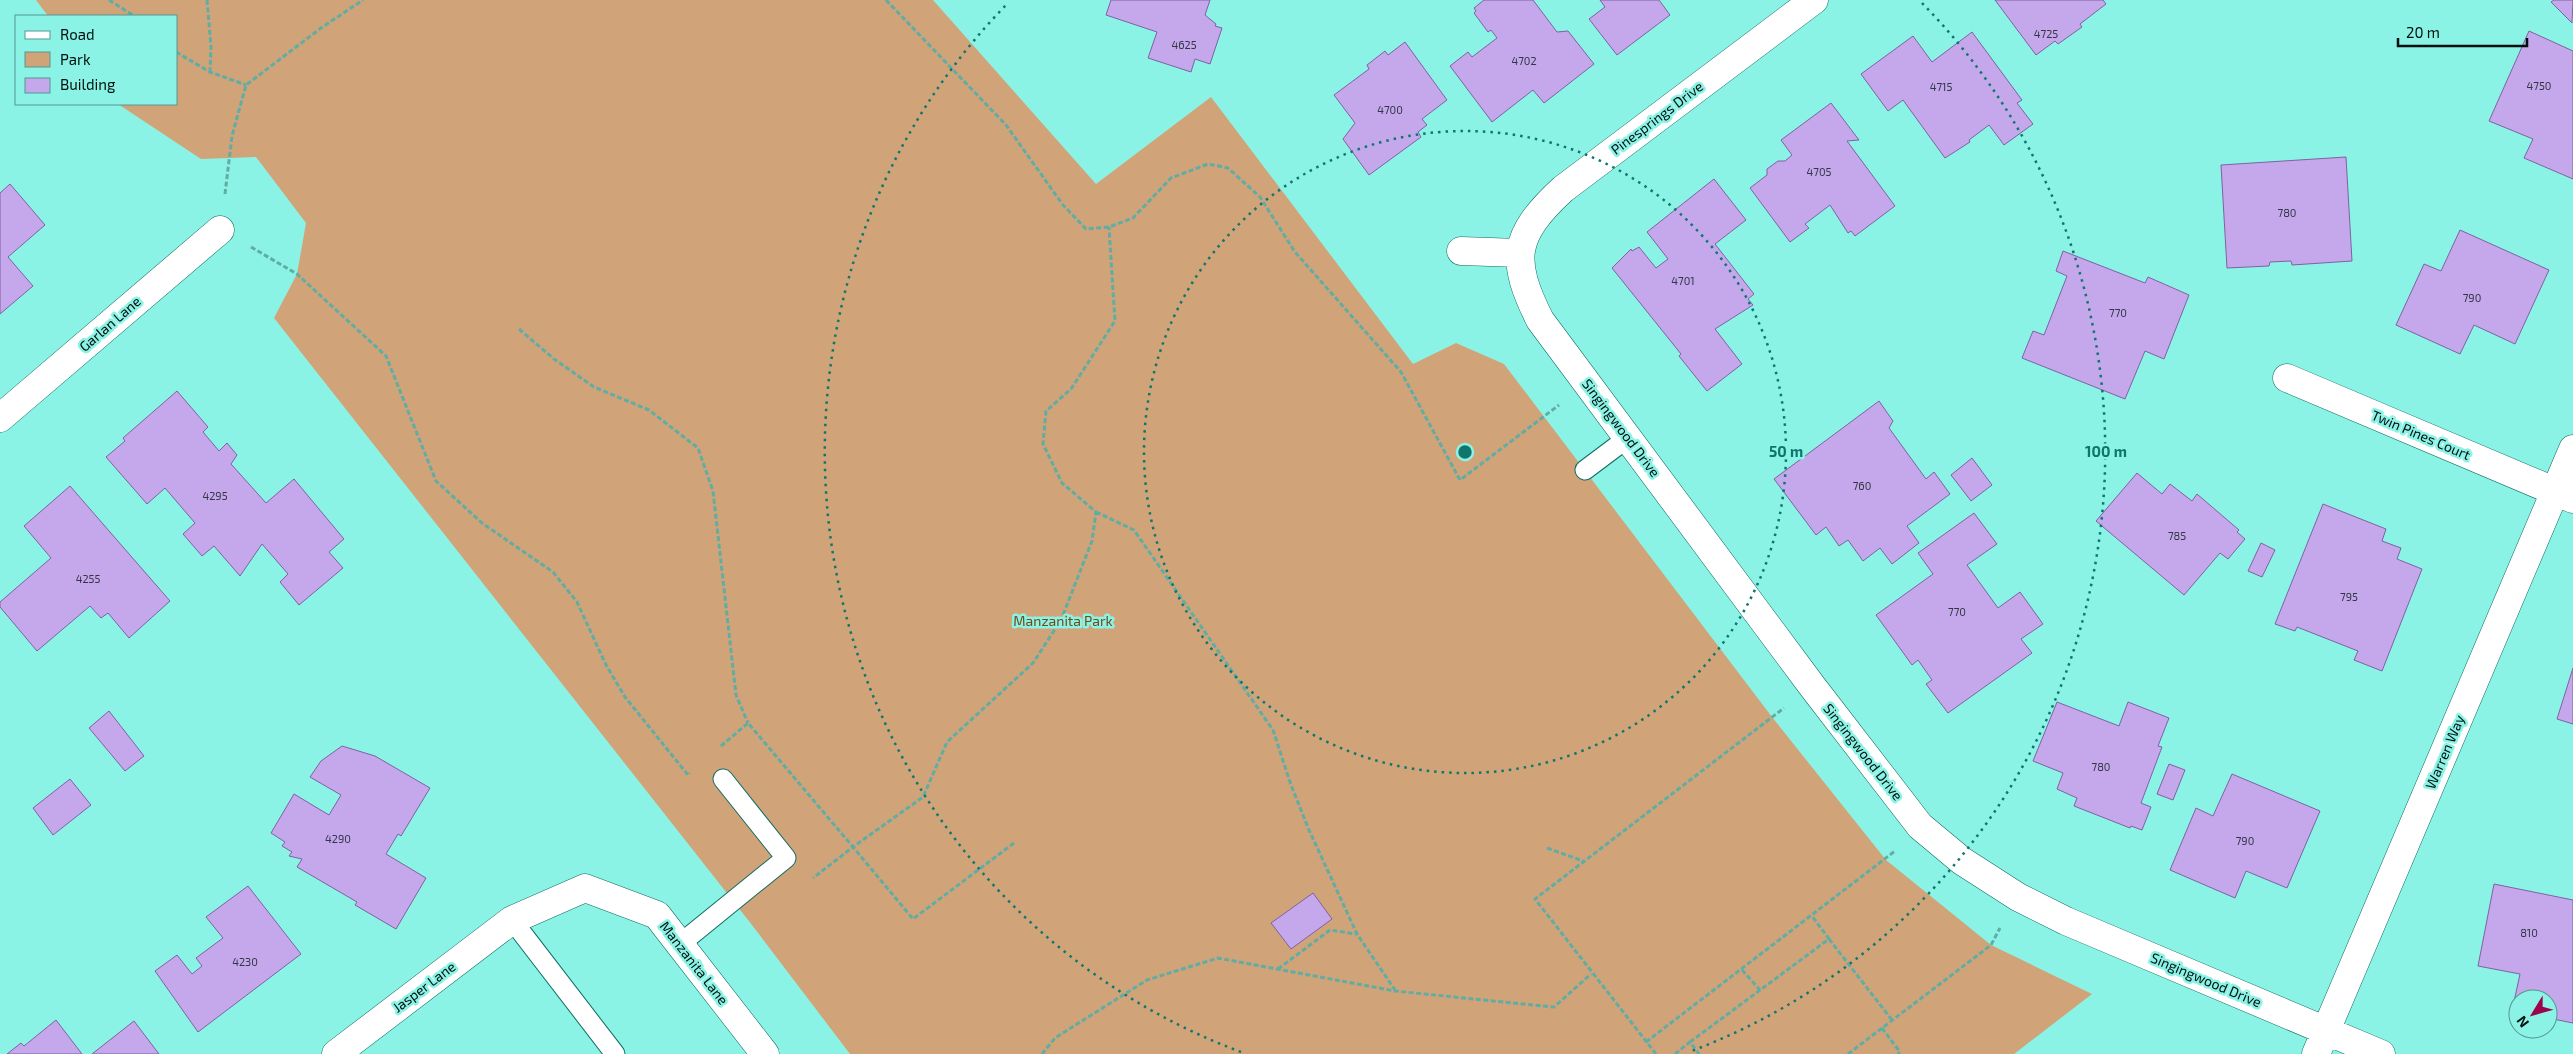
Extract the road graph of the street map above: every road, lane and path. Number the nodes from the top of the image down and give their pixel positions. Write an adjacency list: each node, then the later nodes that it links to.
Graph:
1 (109, 0): 6 (path)
2 (207, 0): 8 (path)
3 (363, 0): 9 (path)
4 (886, 0): 10 (path)
5 (1814, 0): 13 (street, Pinesprings Drive)
6 (132, 15)
7 (178, 53): 8 (path)
8 (210, 72): 9 (path)
9 (246, 85): 11 (path)
10 (1109, 227): 16 (path); 22 (path)
11 (220, 230): 17 (street, Garlan Lane); 26 (path)
12 (1461, 251): 13 (street)
13 (1519, 253): 16 (street, Singingwood Drive)
14 (519, 329): 24 (path)
15 (2287, 378): 21 (street, Twin Pines Court)
16 (1588, 383): 18 (street, Singingwood Drive)
17 (0, 418)
18 (1629, 437): 20 (lane); 23 (street, Singingwood Drive)
19 (2573, 449): 21 (street, Warren Way)
20 (1585, 470)
21 (2564, 496): 49 (street, Warren Way)
22 (1096, 512): 30 (path); 37 (path)
23 (1812, 686): 28 (street, Singingwood Drive); 32 (path)
24 (748, 723): 25 (path); 30 (path)
25 (718, 749)
26 (696, 768)
27 (723, 779): 39 (lane)
28 (1920, 826): 34 (street, Singingwood Drive); 35 (path)
29 (1014, 843): 30 (path)
30 (853, 847): 33 (path)
31 (1547, 848): 32 (path)
32 (1584, 861): 42 (path)
33 (806, 883)
34 (2018, 897): 45 (path); 49 (street, Singingwood Drive)
35 (1812, 916): 38 (path); 41 (path)
36 (512, 920): 39 (street, Manzanita Lane); 50 (street, Jasper Lane); 51 (lane)
37 (1357, 934): 40 (path); 44 (path)
38 (1829, 939): 43 (path); 45 (path)
39 (680, 944): 52 (street, Manzanita Lane)
40 (1277, 969): 44 (path); 53 (path)
41 (1742, 970): 43 (path); 47 (path)
42 (1591, 974): 44 (path); 47 (path)
43 (1760, 990): 48 (path)
44 (1395, 991)
45 (1892, 1020): 46 (path)
46 (1882, 1028): 57 (path); 58 (path)
47 (1646, 1042): 54 (path)
48 (1690, 1042): 55 (path); 56 (path)
49 (2321, 1042): 59 (street, Singingwood Drive)
50 (336, 1054)
51 (615, 1054)
52 (765, 1054)
53 (1042, 1054)
54 (1656, 1054)
55 (1675, 1054)
56 (1699, 1054)
57 (1848, 1054)
58 (1898, 1054)
59 (2382, 1054)

